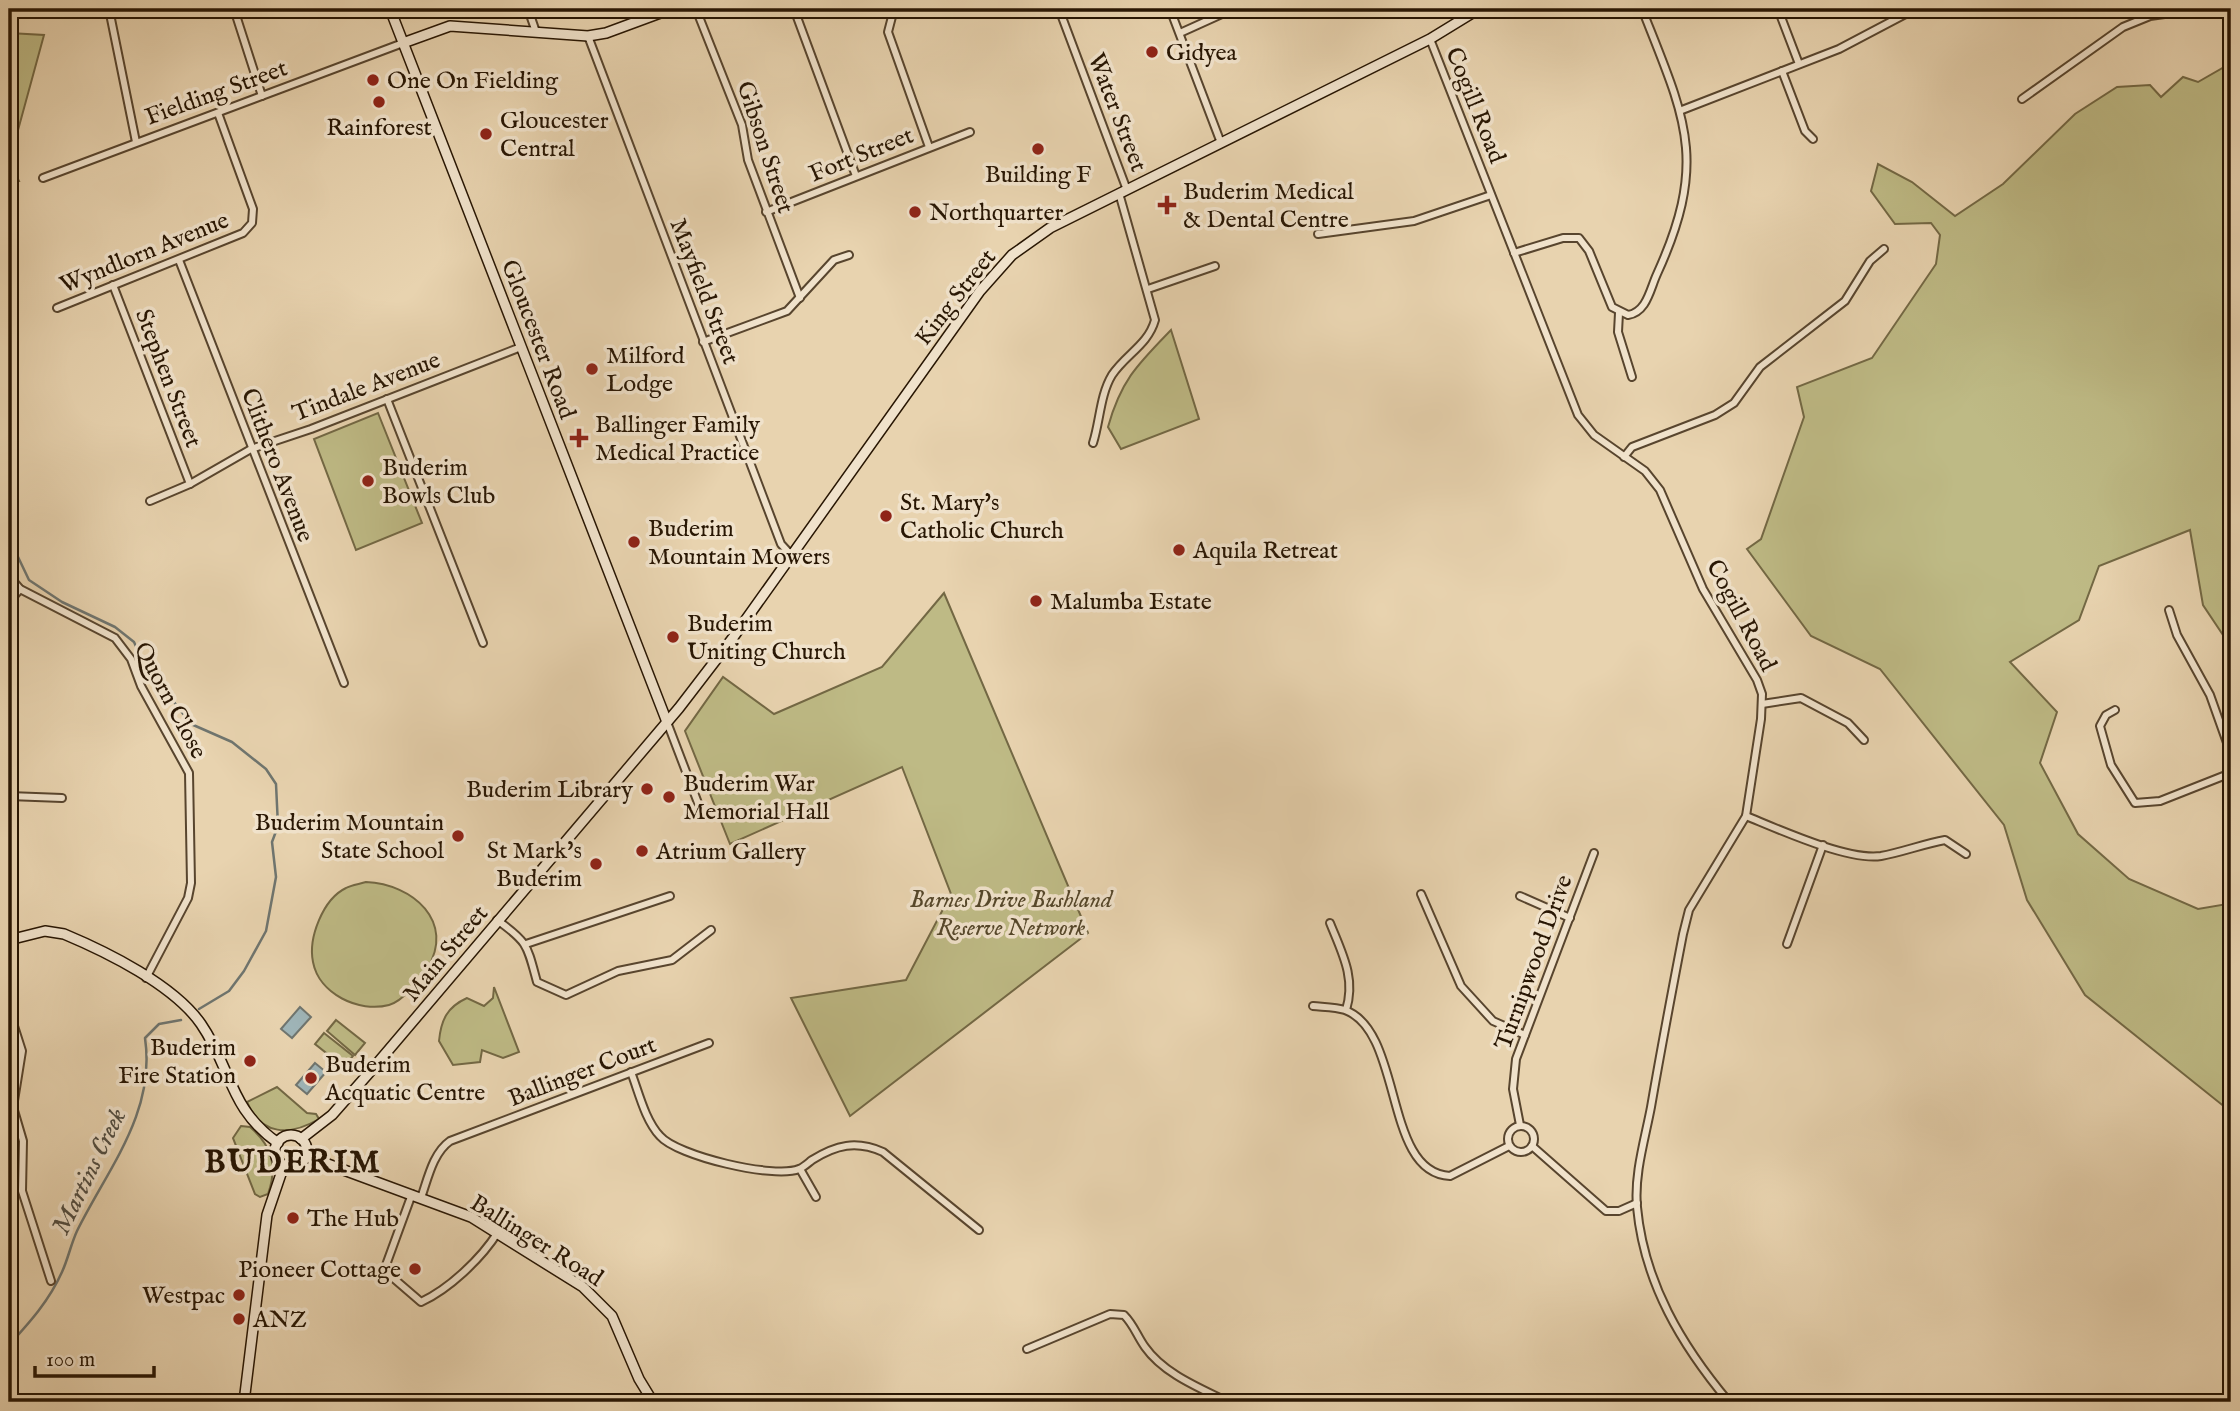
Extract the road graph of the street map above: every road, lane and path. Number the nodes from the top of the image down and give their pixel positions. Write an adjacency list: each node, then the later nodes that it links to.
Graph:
1 (108, 9): 32 (street)
2 (234, 9): 26 (street)
3 (390, 9): 23 (main road, Gloucester Road)
4 (528, 9): 19 (street)
5 (671, 9): 21 (main road)
6 (696, 9): 39 (street, Gibson Street)
7 (794, 9): 35 (street)
8 (894, 9): 34 (street)
9 (1059, 9): 37 (street, Water Street)
10 (1170, 9): 20 (street)
11 (1233, 9): 20 (street)
12 (1479, 9): 22 (main road, King Street)
13 (1642, 9): 28 (street)
14 (1778, 9): 24 (street)
15 (1896, 9): 18 (street)
16 (1915, 9): 18 (street)
17 (2201, 9): 27 (street)
18 (1899, 17): 24 (street)
19 (536, 32): 21 (main road); 23 (main road)
20 (1180, 33): 33 (street)
21 (588, 36): 51 (street, Mayfield Street)
22 (1430, 39): 33 (main road, King Street); 38 (street, Cogill Road)
23 (403, 43): 26 (street, Fielding Street); 52 (main road, Gloucester Road)
24 (1799, 64): 25 (street)
25 (1782, 71): 28 (street); 31 (street)
26 (262, 96): 29 (street, Fielding Street)
27 (2022, 99)
28 (1682, 110): 50 (street)
29 (219, 113): 32 (street, Fielding Street); 44 (street, Wyndlorn Avenue)
30 (970, 132): 34 (street, Fort Street)
31 (1813, 139)
32 (136, 142): 36 (street, Fielding Street)
33 (1221, 143): 37 (main road, King Street)
34 (929, 147): 35 (street, Fort Street)
35 (856, 176): 39 (street, Fort Street)
36 (43, 178)
37 (1123, 191): 47 (street, Water Street); 60 (main road, King Street)
38 (1491, 195): 40 (street); 42 (street, Cogill Road)
39 (766, 212): 48 (street, Gibson Street)
40 (1318, 234)
41 (1884, 248): 57 (street)
42 (1514, 253): 50 (street); 57 (street, Cogill Road)
43 (849, 255): 48 (street)
44 (179, 260): 46 (street, Wyndlorn Avenue); 56 (street, Clithero Avenue)
45 (1215, 266): 47 (street)
46 (113, 285): 49 (street, Wyndlorn Avenue); 58 (street, Stephen Street)
47 (1148, 289): 55 (street, Water Street)
48 (800, 298): 51 (street)
49 (57, 309)
50 (1619, 313): 53 (street)
51 (703, 342): 60 (street, Mayfield Street)
52 (521, 347): 54 (street, Tindale Avenue); 69 (main road, Gloucester Road)
53 (1632, 377)
54 (387, 399): 56 (street, Tindale Avenue); 65 (street)
55 (1094, 443)
56 (251, 449): 58 (street, Tindale Avenue); 66 (street, Clithero Avenue)
57 (1625, 457): 67 (street, Cogill Road)
58 (190, 484): 59 (street, Tindale Avenue)
59 (150, 501)
60 (792, 556): 69 (main road, King Street)
61 (9, 576): 62 (street, Quorn Close)
62 (20, 589): 63 (street); 90 (street, Quorn Close)
63 (9, 602)
64 (2169, 610): 71 (street)
65 (483, 643)
66 (344, 683)
67 (1762, 704): 70 (street); 76 (street, Cogill Road)
68 (2115, 710): 72 (street)
69 (667, 722): 75 (street); 84 (main road, Main Street)
70 (1864, 740)
71 (2231, 754)
72 (2231, 773)
73 (9, 796): 74 (street)
74 (62, 798)
75 (703, 816)
76 (1746, 816): 77 (street); 107 (street, Cogill Road)
77 (1823, 845): 79 (street); 89 (street)
78 (1594, 853): 83 (street, Turnipwood Drive)
79 (1966, 854)
80 (1421, 894): 94 (street)
81 (670, 896): 88 (street)
82 (1520, 896): 83 (street)
83 (1570, 918): 94 (street, Turnipwood Drive)
84 (497, 920): 88 (street); 98 (main road, Main Street)
85 (1330, 923): 92 (street)
86 (712, 930): 88 (street)
87 (9, 940): 90 (main road)
88 (526, 944)
89 (1787, 944)
90 (146, 978): 99 (main road)
91 (1313, 1006): 92 (street)
92 (1346, 1010): 100 (street)
93 (9, 1022): 110 (street)
94 (1524, 1035): 97 (street, Turnipwood Drive)
95 (709, 1043): 96 (street, Ballinger Court)
96 (631, 1072): 104 (street); 105 (street, Ballinger Court)
97 (1520, 1125): 100 (street); 101 (street, Turnipwood Drive)
98 (302, 1139): 99 (main road); 102 (main road)
99 (278, 1143): 103 (main road)
100 (1509, 1146): 101 (street)
101 (1532, 1146): 107 (street, Turnipwood Drive)
102 (306, 1156): 103 (main road); 105 (main road, Ballinger Road)
103 (284, 1165): 112 (main road)
104 (800, 1169): 106 (street); 108 (street)
105 (416, 1196): 109 (main road, Ballinger Road); 109 (street, Ballinger Court)
106 (816, 1197)
107 (1637, 1203): 115 (street, Cogill Road)
108 (979, 1230)
109 (498, 1232): 113 (main road, Ballinger Road)
110 (51, 1280)
111 (1027, 1349): 114 (street)
112 (244, 1402)
113 (653, 1402)
114 (1228, 1402)
115 (1729, 1402)

